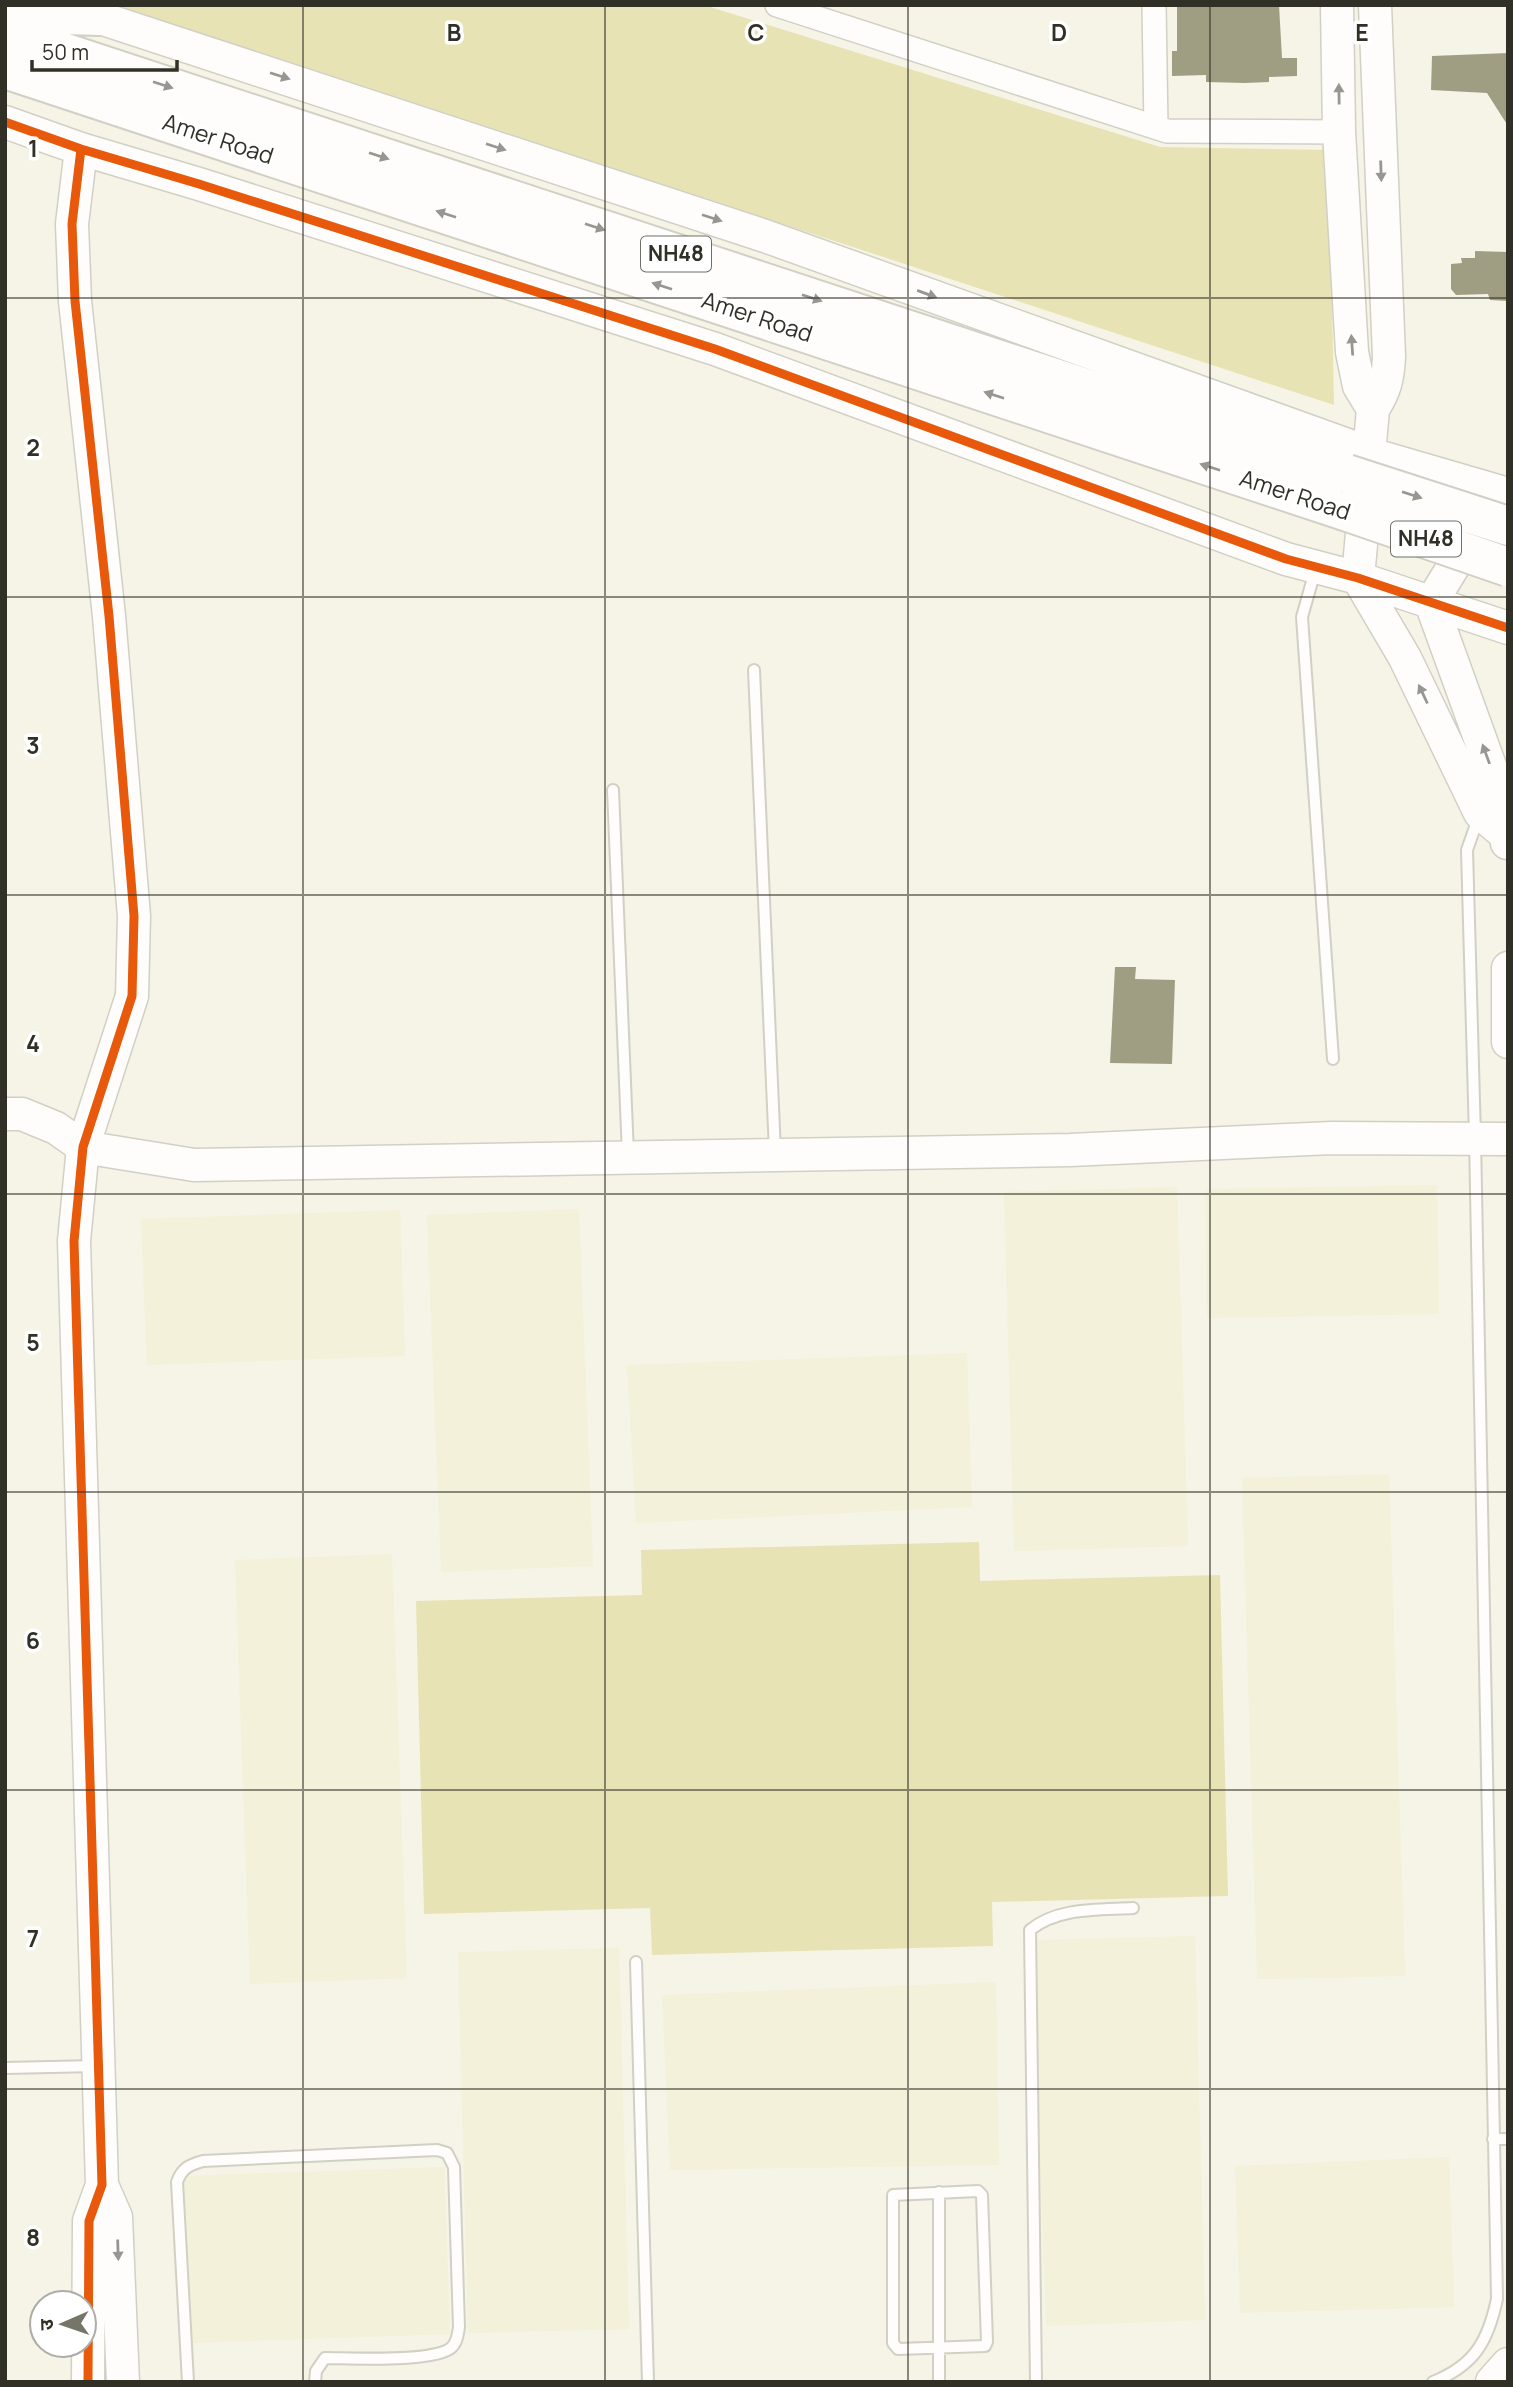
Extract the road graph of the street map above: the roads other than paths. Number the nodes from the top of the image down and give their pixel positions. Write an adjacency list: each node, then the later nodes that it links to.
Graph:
1 (61, 5): 7 (street)
2 (777, 5): 11 (street)
3 (1154, 5): 11 (street)
4 (1337, 5): 12 (street, one-way to 4)
5 (1375, 5): 14 (street, one-way to 14)
6 (5, 13): 7 (highway)
7 (99, 16): 15 (street, one-way to 15)
8 (5, 33): 15 (highway, Amer Road / NH48, one-way to 15)
9 (5, 69): 15 (highway, Amer Road / NH48, one-way to 9)
10 (5, 122): 13 (street)
11 (1156, 127): 12 (street)
12 (1339, 132): 14 (street, one-way to 12)
13 (81, 149): 18 (street); 33 (street)
14 (1373, 409): 15 (street)
15 (1354, 479): 16 (street); 17 (highway, Amer Road / NH48, one-way to 17, bridge); 19 (highway, Amer Road / NH48, bridge); 20 (street)
16 (1502, 492): 21 (street)
17 (1508, 526)
18 (1317, 567): 20 (street); 29 (lane)
19 (1508, 568)
20 (1357, 578): 21 (street); 25 (street, one-way to 20)
21 (1431, 603): 22 (street); 26 (street, one-way to 21)
22 (1508, 628)
23 (754, 670): 34 (lane)
24 (613, 790): 35 (lane)
25 (1480, 813): 26 (street); 31 (lane)
26 (1507, 839)
27 (1508, 968): 28 (street)
28 (1508, 1042)
29 (1333, 1059)
30 (5, 1114): 33 (street)
31 (1475, 1137): 32 (street); 34 (street); 40 (lane)
32 (1508, 1139)
33 (83, 1147): 35 (street); 38 (street)
34 (775, 1155): 35 (street)
35 (628, 1157)
36 (1133, 1908): 52 (lane)
37 (636, 1962): 50 (lane)
38 (99, 2066): 39 (lane); 42 (street)
39 (5, 2068)
40 (1493, 2139): 41 (lane); 53 (lane)
41 (1508, 2139)
42 (102, 2185): 46 (street); 47 (street, one-way to 47)
43 (939, 2192): 44 (lane); 44 (lane); 44 (lane)
44 (939, 2349): 51 (lane)
45 (1508, 2364): 54 (street)
46 (88, 2382)
47 (123, 2382)
48 (188, 2382): 49 (lane)
49 (316, 2382)
50 (648, 2382)
51 (939, 2382)
52 (1036, 2382)
53 (1433, 2382)
54 (1492, 2382)

